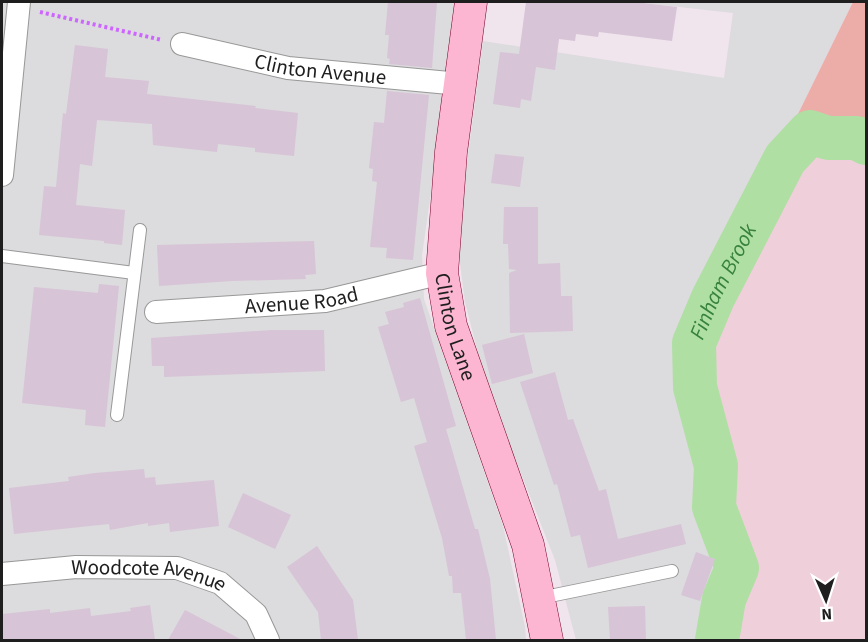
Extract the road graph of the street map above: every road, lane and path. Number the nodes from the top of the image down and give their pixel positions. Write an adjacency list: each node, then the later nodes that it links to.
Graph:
1 (471, 2): 4 (main road, Clinton Lane)
2 (19, 4): 3 (path); 5 (street)
3 (182, 44): 4 (street, Clinton Avenue)
4 (460, 84): 9 (main road, Clinton Lane)
5 (2, 175)
6 (140, 230): 8 (lane)
7 (2, 256): 8 (lane)
8 (134, 273): 11 (lane)
9 (442, 273): 10 (street, Avenue Road); 14 (main road, Clinton Lane)
10 (156, 312)
11 (117, 415)
12 (672, 571): 14 (lane)
13 (2, 574): 15 (street, Woodcote Avenue)
14 (539, 598): 16 (main road, Clinton Lane)
15 (268, 640)
16 (547, 640)

